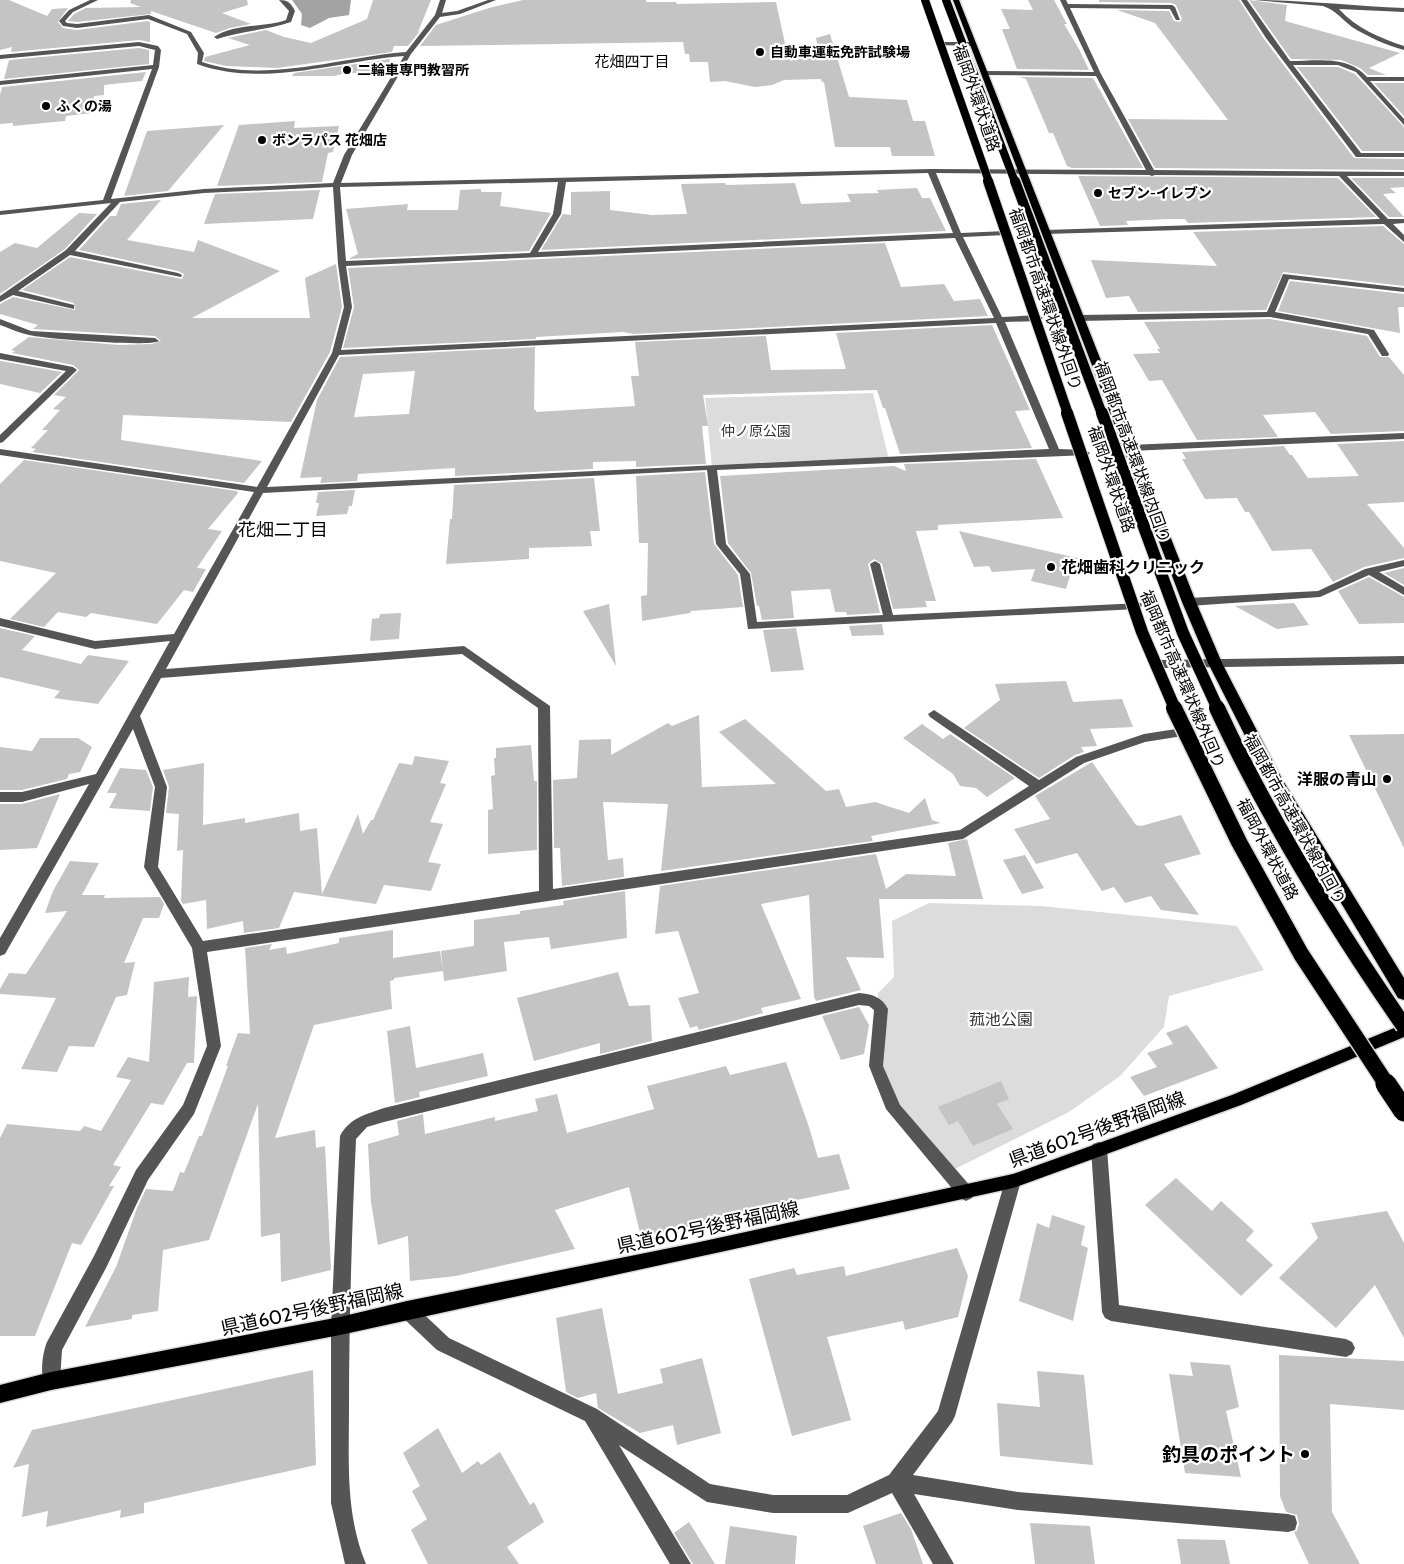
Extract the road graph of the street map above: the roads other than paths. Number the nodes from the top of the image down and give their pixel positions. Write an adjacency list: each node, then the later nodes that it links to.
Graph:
1 (95, 0): 22 (street)
2 (282, 0): 18 (street)
3 (443, 0): 16 (street)
4 (493, 0): 16 (street)
5 (925, 0): 19 (highway, 福岡外環状道路); 102 (highway, 福岡都市高速環状線外回り, bridge)
6 (946, 0): 98 (highway, 福岡都市高速環状線内回り, bridge)
7 (956, 0): 20 (highway, 福岡外環状道路)
8 (1244, 0): 24 (street)
9 (1257, 0): 14 (street)
10 (1330, 0): 14 (street)
11 (1396, 0): 15 (street)
12 (1065, 3): 13 (street); 27 (street)
13 (1171, 3): 17 (street)
14 (1333, 7): 15 (street); 21 (street)
15 (1404, 10)
16 (438, 15): 22 (street)
17 (1178, 19)
18 (216, 36)
19 (940, 44): 20 (street); 33 (highway, 福岡外環状道路)
20 (973, 44): 26 (highway, 福岡外環状道路)
21 (1404, 48)
22 (408, 54): 40 (street)
23 (0, 57): 25 (street)
24 (1288, 63): 28 (street); 32 (street)
25 (156, 67): 30 (street); 42 (street)
26 (984, 72): 27 (street); 35 (highway, 福岡外環状道路)
27 (1098, 74): 36 (street)
28 (1365, 79): 29 (street); 31 (street)
29 (1404, 79)
30 (0, 83)
31 (1404, 123)
32 (1404, 155)
33 (984, 171): 34 (street); 35 (street); 47 (highway, 福岡外環状道路)
34 (931, 172): 39 (street); 48 (street)
35 (1022, 172): 36 (street); 46 (highway, 福岡外環状道路)
36 (1152, 174): 38 (street)
37 (1404, 174): 38 (street)
38 (1342, 175): 45 (street)
39 (562, 181): 40 (street); 51 (street)
40 (336, 186): 41 (street); 52 (street)
41 (118, 200): 42 (street); 50 (street)
42 (106, 202): 43 (street)
43 (0, 213)
44 (1404, 221): 45 (street)
45 (1386, 222): 46 (street); 49 (street)
46 (1046, 232): 60 (highway, 福岡外環状道路)
47 (1006, 233): 48 (street); 59 (highway, 福岡外環状道路)
48 (958, 236): 51 (street); 61 (street)
49 (1404, 240)
50 (70, 252): 53 (street); 55 (street)
51 (532, 256): 52 (street)
52 (342, 264): 64 (street)
53 (178, 275)
54 (1404, 290): 58 (street)
55 (11, 292): 56 (street); 57 (street)
56 (0, 300)
57 (71, 307)
58 (1270, 314): 60 (street); 65 (street)
59 (1038, 318): 61 (street); 72 (highway, 福岡外環状道路)
60 (1080, 318): 69 (highway, 福岡外環状道路)
61 (1000, 321): 64 (street); 71 (street)
62 (0, 322): 63 (street)
63 (155, 340)
64 (336, 353): 74 (street)
65 (1386, 354)
66 (0, 356): 68 (street)
67 (1404, 436): 69 (street)
68 (0, 440)
69 (1130, 448): 79 (highway, 福岡外環状道路)
70 (0, 452): 74 (street)
71 (1055, 452): 72 (street); 73 (street)
72 (1085, 453): 80 (highway, 福岡外環状道路)
73 (712, 467): 74 (street); 81 (street)
74 (260, 490): 83 (street)
75 (1404, 562): 77 (street)
76 (875, 564): 81 (street)
77 (1369, 572): 78 (street); 79 (street)
78 (1404, 592)
79 (1189, 602): 85 (highway, 福岡外環状道路)
80 (1137, 605): 81 (street); 86 (highway, 福岡外環状道路)
81 (889, 619)
82 (0, 622): 83 (street)
83 (178, 637): 87 (street)
84 (1404, 660): 85 (street)
85 (1215, 663): 86 (street); 97 (highway, 福岡外環状道路)
86 (1160, 664): 90 (highway, 福岡外環状道路)
87 (157, 674): 89 (street); 94 (street)
88 (934, 714): 92 (street)
89 (134, 716): 91 (street); 95 (street)
90 (1189, 731): 92 (street); 100 (highway, 福岡外環状道路)
91 (100, 777): 93 (street); 96 (street)
92 (1038, 786): 94 (street)
93 (0, 797)
94 (546, 895): 95 (street)
95 (199, 947): 109 (street)
96 (0, 950)
97 (1404, 993)
98 (1404, 1026)
99 (1404, 1030): 100 (main road, 県道602号後野福岡線)
100 (1364, 1047): 101 (highway, 福岡外環状道路); 103 (main road, 県道602号後野福岡線)
101 (1404, 1103)
102 (1404, 1111)
103 (1100, 1149): 104 (main road, 県道602号後野福岡線); 108 (street)
104 (1013, 1181): 105 (main road, 県道602号後野福岡線); 112 (street)
105 (966, 1193): 106 (main road, 県道602号後野福岡線); 107 (street)
106 (407, 1310): 107 (main road, 県道602号後野福岡線); 111 (street)
107 (340, 1326): 109 (main road, 県道602号後野福岡線); 114 (street)
108 (1346, 1348)
109 (51, 1381): 110 (main road, 県道602号後野福岡線)
110 (0, 1394)
111 (591, 1415): 112 (street); 115 (street)
112 (896, 1482): 113 (street); 116 (street)
113 (1288, 1523)
114 (356, 1564)
115 (681, 1564)
116 (944, 1564)

